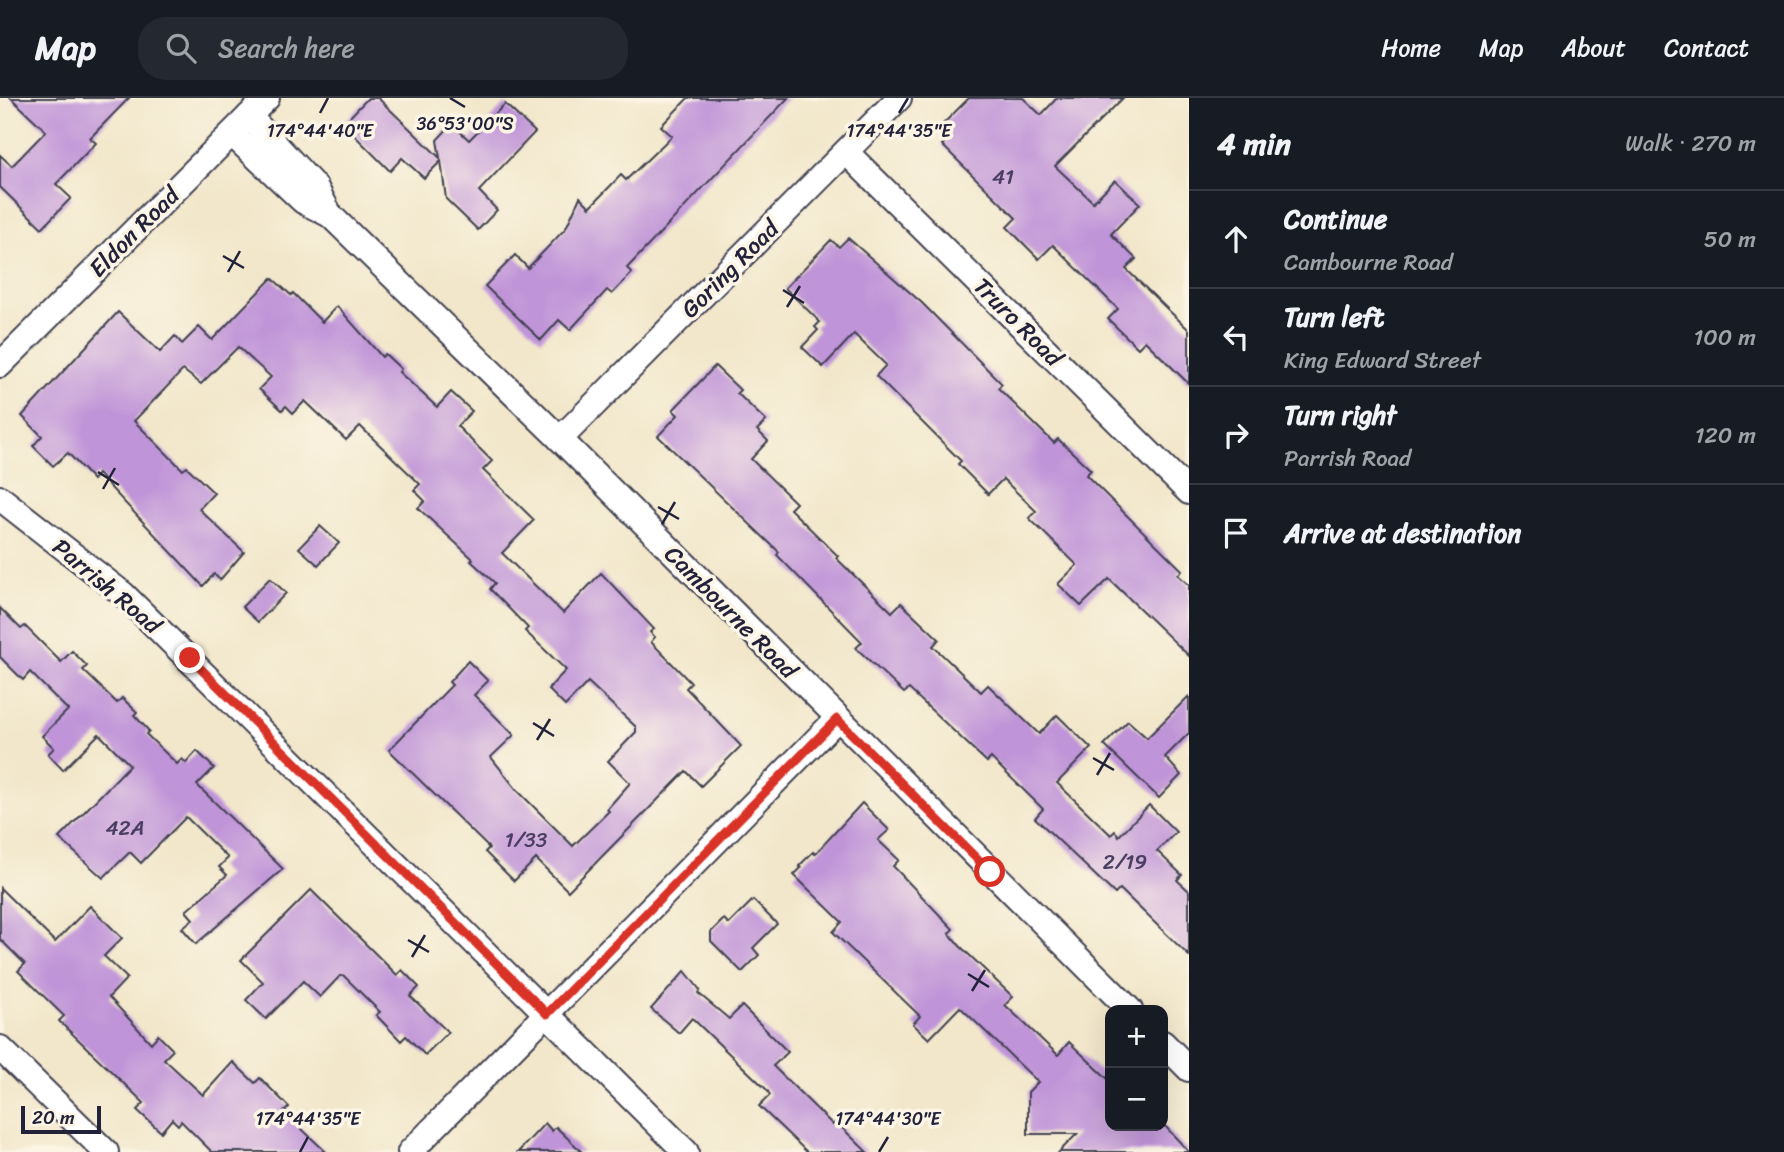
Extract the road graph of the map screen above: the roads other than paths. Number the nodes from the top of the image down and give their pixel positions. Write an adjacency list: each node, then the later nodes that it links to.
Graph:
1 (267, 98): 3 (street, Eldon Road)
2 (900, 98): 5 (street, Goring Road)
3 (249, 116): 4 (street, Eldon Road); 6 (street, Cambourne Road)
4 (232, 134): 6 (street, Cambourne Road); 7 (street, Eldon Road)
5 (846, 152): 8 (street, Goring Road); 9 (street, Truro Road)
6 (330, 215): 8 (street, Cambourne Road)
7 (0, 365)
8 (560, 439): 11 (street, Cambourne Road)
9 (1189, 492)
10 (0, 498): 13 (street, Parrish Road)
11 (837, 719): 12 (street, Cambourne Road); 13 (street)
12 (1125, 1005)
13 (547, 1014): 18 (street); 19 (street, Parrish Road)
14 (0, 1048): 17 (street)
15 (1168, 1048): 16 (street)
16 (1189, 1069)
17 (106, 1152)
18 (410, 1152)
19 (686, 1152)

